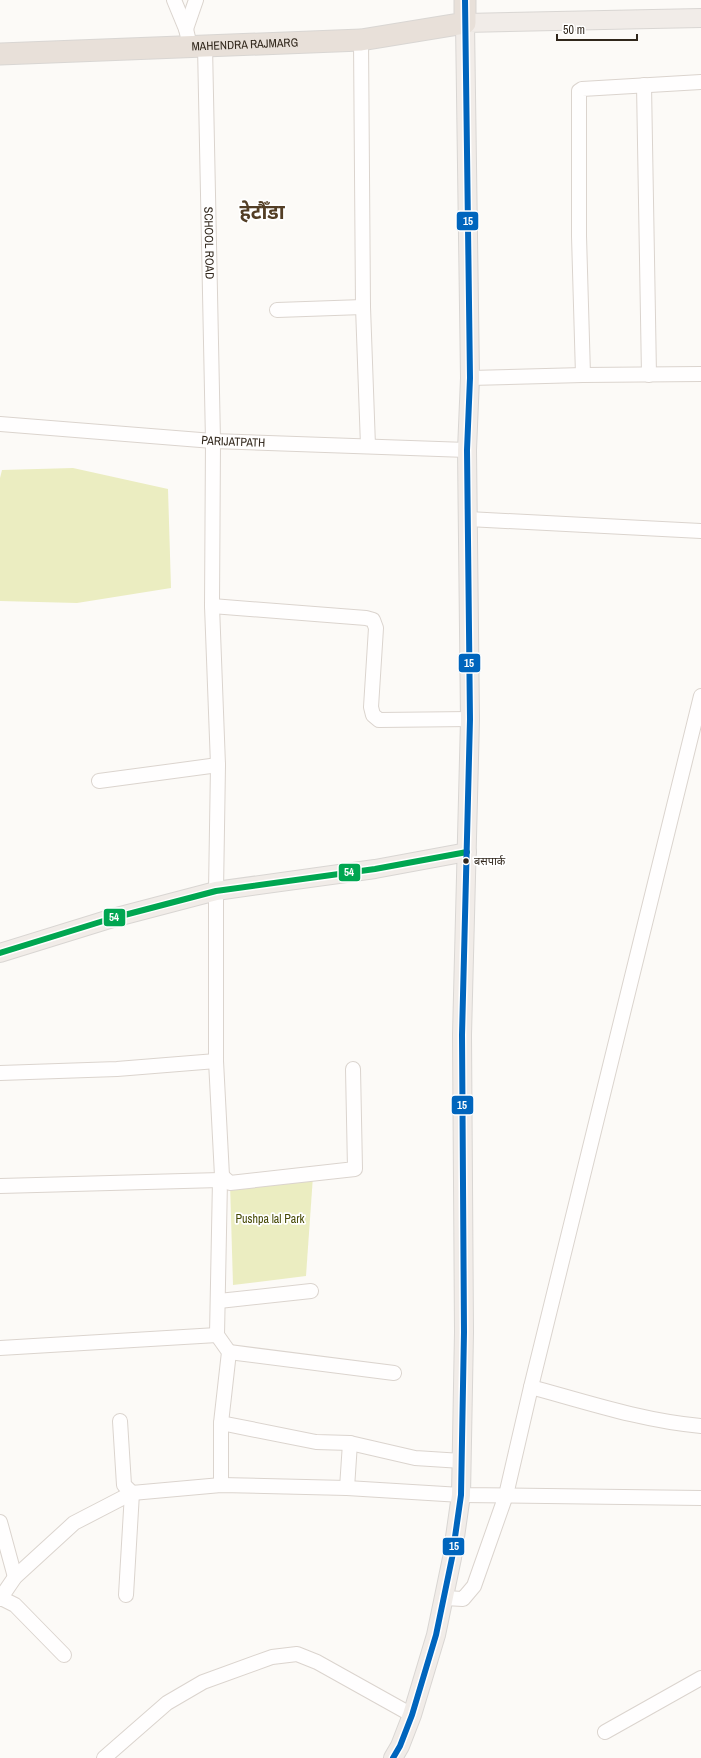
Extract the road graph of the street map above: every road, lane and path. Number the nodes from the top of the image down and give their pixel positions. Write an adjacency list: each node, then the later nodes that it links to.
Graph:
1 (174, 0): 6 (street)
2 (196, 0): 6 (street)
3 (465, 0): 5 (highway)
4 (701, 18): 5 (main road)
5 (465, 23): 7 (highway, MAHENDRA RAJMARG); 16 (main road)
6 (194, 40): 7 (highway, MAHENDRA RAJMARG); 8 (highway, MAHENDRA RAJMARG); 18 (street, SCHOOL ROAD)
7 (361, 40): 11 (street)
8 (0, 54)
9 (701, 82): 10 (street)
10 (644, 86): 14 (street); 15 (street)
11 (363, 307): 12 (street); 19 (street)
12 (277, 310)
13 (701, 374): 15 (street)
14 (583, 375): 15 (street); 16 (street)
15 (649, 375)
16 (470, 378): 20 (main road)
17 (0, 424): 18 (street, PARIJATPATH)
18 (213, 441): 19 (street, PARIJATPATH); 23 (street, SCHOOL ROAD)
19 (368, 446): 20 (street, PARIJATPATH)
20 (467, 450): 21 (main road)
21 (468, 519): 22 (street); 25 (main road)
22 (701, 531)
23 (212, 606): 25 (street); 26 (street, SCHOOL ROAD)
24 (701, 696): 42 (street)
25 (470, 719): 28 (main road)
26 (218, 765): 27 (street); 29 (street, SCHOOL ROAD)
27 (99, 782)
28 (467, 852): 29 (main road); 47 (main road)
29 (216, 891): 30 (main road); 31 (street, SCHOOL ROAD)
30 (0, 954)
31 (216, 1061): 33 (street); 34 (street, SCHOOL ROAD)
32 (353, 1069): 34 (street)
33 (0, 1073)
34 (221, 1178): 35 (street); 37 (street, SCHOOL ROAD)
35 (0, 1186)
36 (311, 1291): 37 (street)
37 (219, 1301): 38 (street, SCHOOL ROAD)
38 (217, 1335): 39 (street); 40 (street)
39 (0, 1348)
40 (229, 1352): 41 (street); 44 (street)
41 (394, 1374)
42 (531, 1387): 45 (street); 52 (street)
43 (120, 1421): 50 (street)
44 (222, 1423): 46 (street); 48 (street)
45 (701, 1426)
46 (350, 1444): 47 (street); 49 (street)
47 (462, 1461): 51 (main road)
48 (221, 1486): 49 (street); 50 (street)
49 (347, 1488): 51 (street)
50 (132, 1493): 55 (street); 56 (street)
51 (461, 1495): 52 (street); 57 (main road)
52 (506, 1495): 53 (street); 57 (street)
53 (701, 1498)
54 (0, 1522): 55 (street)
55 (16, 1577): 58 (street)
56 (126, 1595)
57 (445, 1598): 61 (main road)
58 (1, 1599): 59 (street)
59 (64, 1656)
60 (701, 1678): 62 (street)
61 (412, 1715): 63 (street); 64 (main road)
62 (604, 1732)
63 (104, 1758)
64 (393, 1758)

